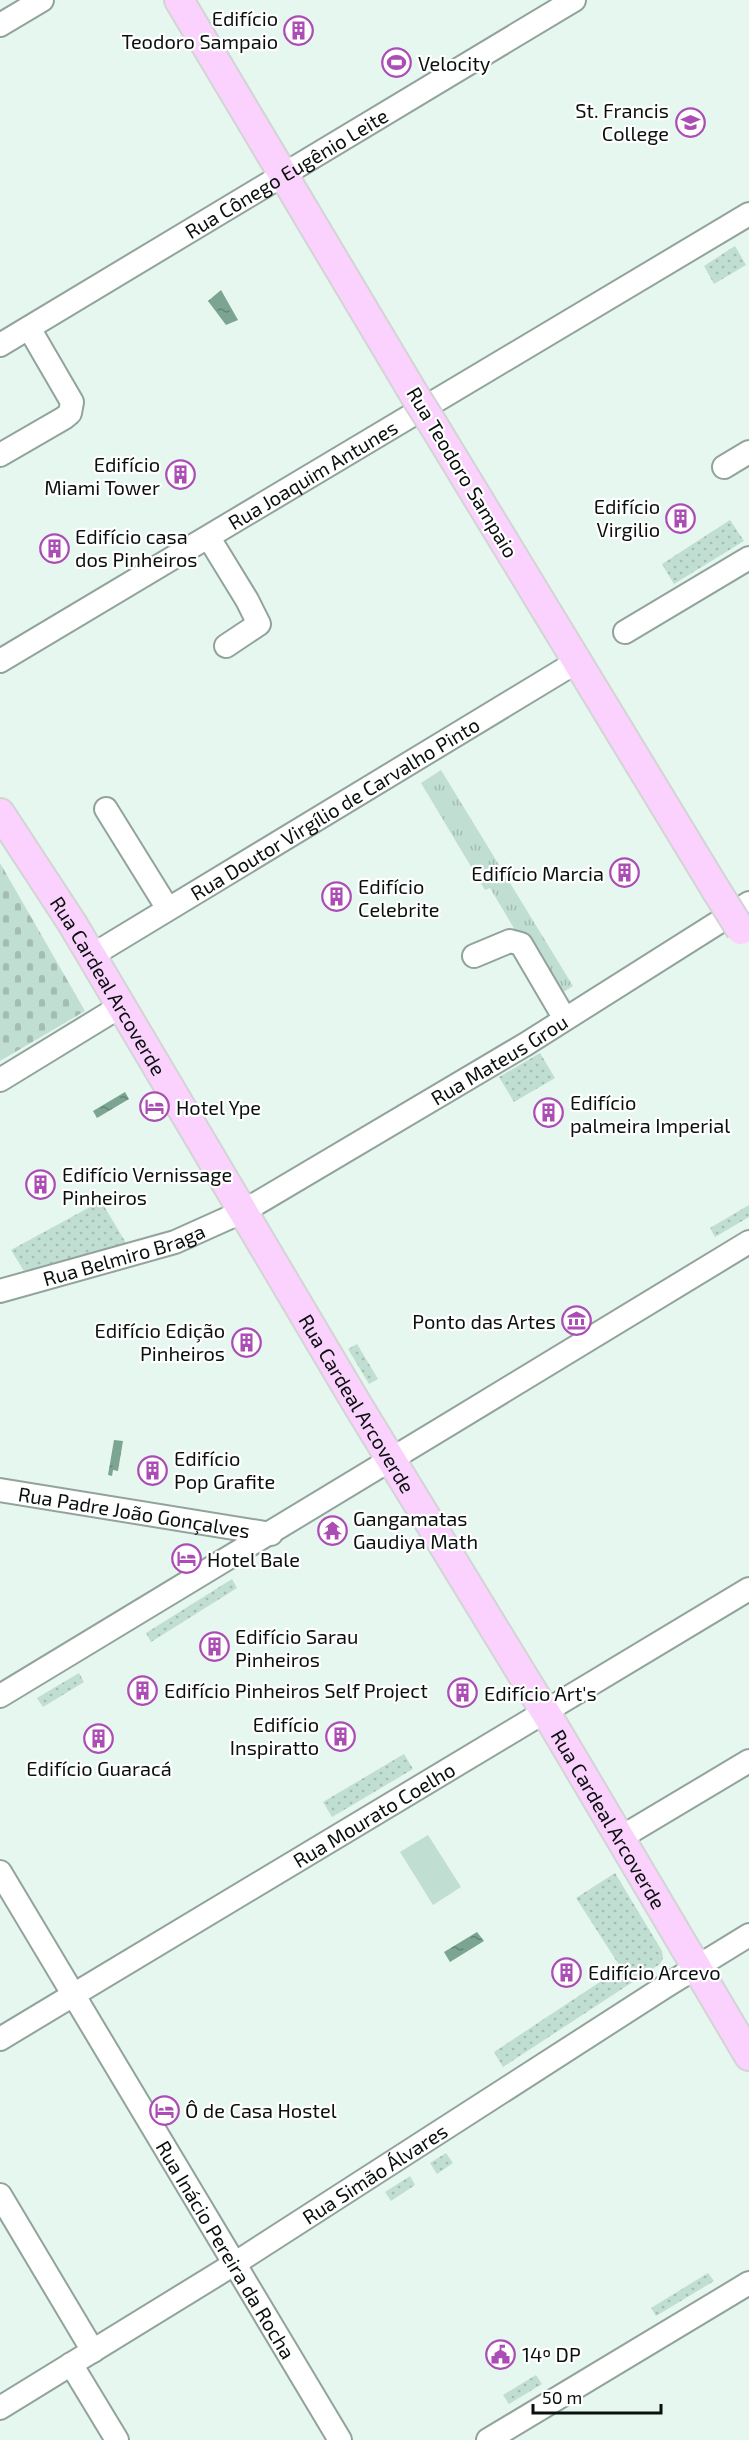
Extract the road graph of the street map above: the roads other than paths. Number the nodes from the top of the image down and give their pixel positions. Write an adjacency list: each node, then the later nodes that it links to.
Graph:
1 (42, 0): 4 (street)
2 (179, 0): 5 (main road, Rua Teodoro Sampaio)
3 (574, 0): 5 (street, Rua Cônego Eugênio Leite)
4 (0, 25)
5 (283, 174): 7 (street, Rua Cônego Eugênio Leite); 17 (main road, Rua Teodoro Sampaio, bridge)
6 (749, 214): 12 (street, Rua Joaquim Antunes)
7 (29, 328): 8 (street, Rua Cônego Eugênio Leite); 10 (street)
8 (0, 345)
9 (749, 452): 11 (street)
10 (0, 455)
11 (724, 467)
12 (209, 538): 15 (street); 16 (street, Rua Joaquim Antunes)
13 (749, 558): 14 (street)
14 (626, 632)
15 (226, 646)
16 (0, 661)
17 (578, 661): 21 (street, Rua Doutor Virgílio de Carvalho Pinto); 22 (main road, Rua Teodoro Sampaio, bridge)
18 (106, 809): 21 (street)
19 (0, 813): 23 (main road, Rua Cardeal Arcoverde)
20 (749, 903): 26 (street, Rua Mateus Grou)
21 (168, 909): 23 (street, Rua Doutor Virgílio de Carvalho Pinto)
22 (745, 937)
23 (91, 956): 25 (main road, Rua Cardeal Arcoverde)
24 (474, 956): 26 (street)
25 (121, 1006): 27 (street); 28 (main road, Rua Cardeal Arcoverde)
26 (565, 1019): 28 (street, Rua Mateus Grou)
27 (0, 1080)
28 (244, 1211): 30 (street, Rua Belmiro Braga); 31 (main road, Rua Cardeal Arcoverde)
29 (749, 1242): 31 (street)
30 (0, 1291)
31 (390, 1458): 33 (street); 36 (main road, Rua Cardeal Arcoverde)
32 (0, 1490): 33 (street, Rua Padre João Gonçalves)
33 (271, 1534): 35 (street)
34 (749, 1589): 36 (street, Rua Mourato Coelho)
35 (0, 1696)
36 (545, 1712): 38 (main road, Rua Cardeal Arcoverde); 42 (street, Rua Mourato Coelho)
37 (749, 1761): 38 (street)
38 (620, 1838): 41 (main road, Rua Cardeal Arcoverde)
39 (0, 1872): 42 (street, Rua Inácio Pereira da Rocha)
40 (749, 1935): 41 (street, Rua Simão Álvares)
41 (695, 1967): 44 (main road, Rua Cardeal Arcoverde); 46 (street, Rua Simão Álvares)
42 (74, 1995): 43 (street, Rua Mourato Coelho); 46 (street, Rua Inácio Pereira da Rocha)
43 (0, 2039)
44 (749, 2056)
45 (0, 2195): 48 (street)
46 (234, 2264): 48 (street, Rua Simão Álvares); 52 (street, Rua Inácio Pereira da Rocha)
47 (749, 2283): 53 (street)
48 (93, 2351): 49 (street, Rua Simão Álvares)
49 (71, 2364): 50 (street, Rua Simão Álvares); 51 (street)
50 (0, 2408)
51 (117, 2440)
52 (340, 2440)
53 (488, 2440)

